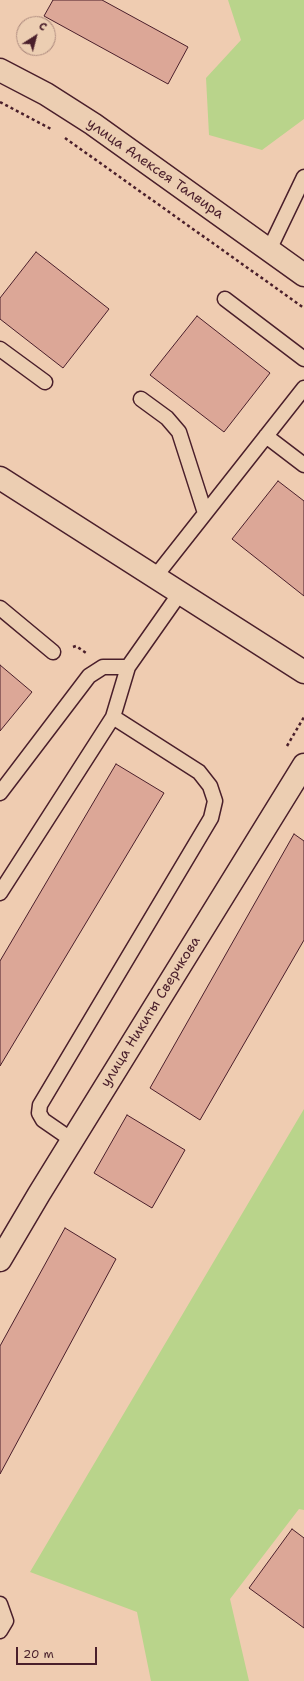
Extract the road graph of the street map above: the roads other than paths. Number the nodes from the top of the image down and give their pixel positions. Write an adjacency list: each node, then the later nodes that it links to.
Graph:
1 (0, 70): 3 (street, улица Алексея Талвира)
2 (304, 177): 3 (lane)
3 (269, 250): 4 (street, улица Алексея Талвира)
4 (304, 276)
5 (225, 299): 7 (lane)
6 (0, 349): 8 (lane)
7 (304, 359)
8 (45, 382)
9 (304, 388): 11 (lane)
10 (141, 399): 14 (lane)
11 (266, 436): 12 (lane); 14 (lane)
12 (304, 465)
13 (0, 478): 15 (street)
14 (205, 513): 15 (lane)
15 (155, 577): 16 (street)
16 (180, 593): 19 (lane); 20 (street)
17 (0, 608): 18 (lane)
18 (53, 652)
19 (128, 667): 21 (lane); 23 (lane)
20 (304, 672)
21 (113, 717): 24 (lane); 25 (lane)
22 (304, 765): 25 (street, улица Никиты Сверчкова)
23 (0, 793)
24 (0, 892)
25 (72, 1140): 26 (street, улица Никиты Сверчкова)
26 (0, 1260)
27 (0, 1604): 28 (lane)
28 (0, 1631)

